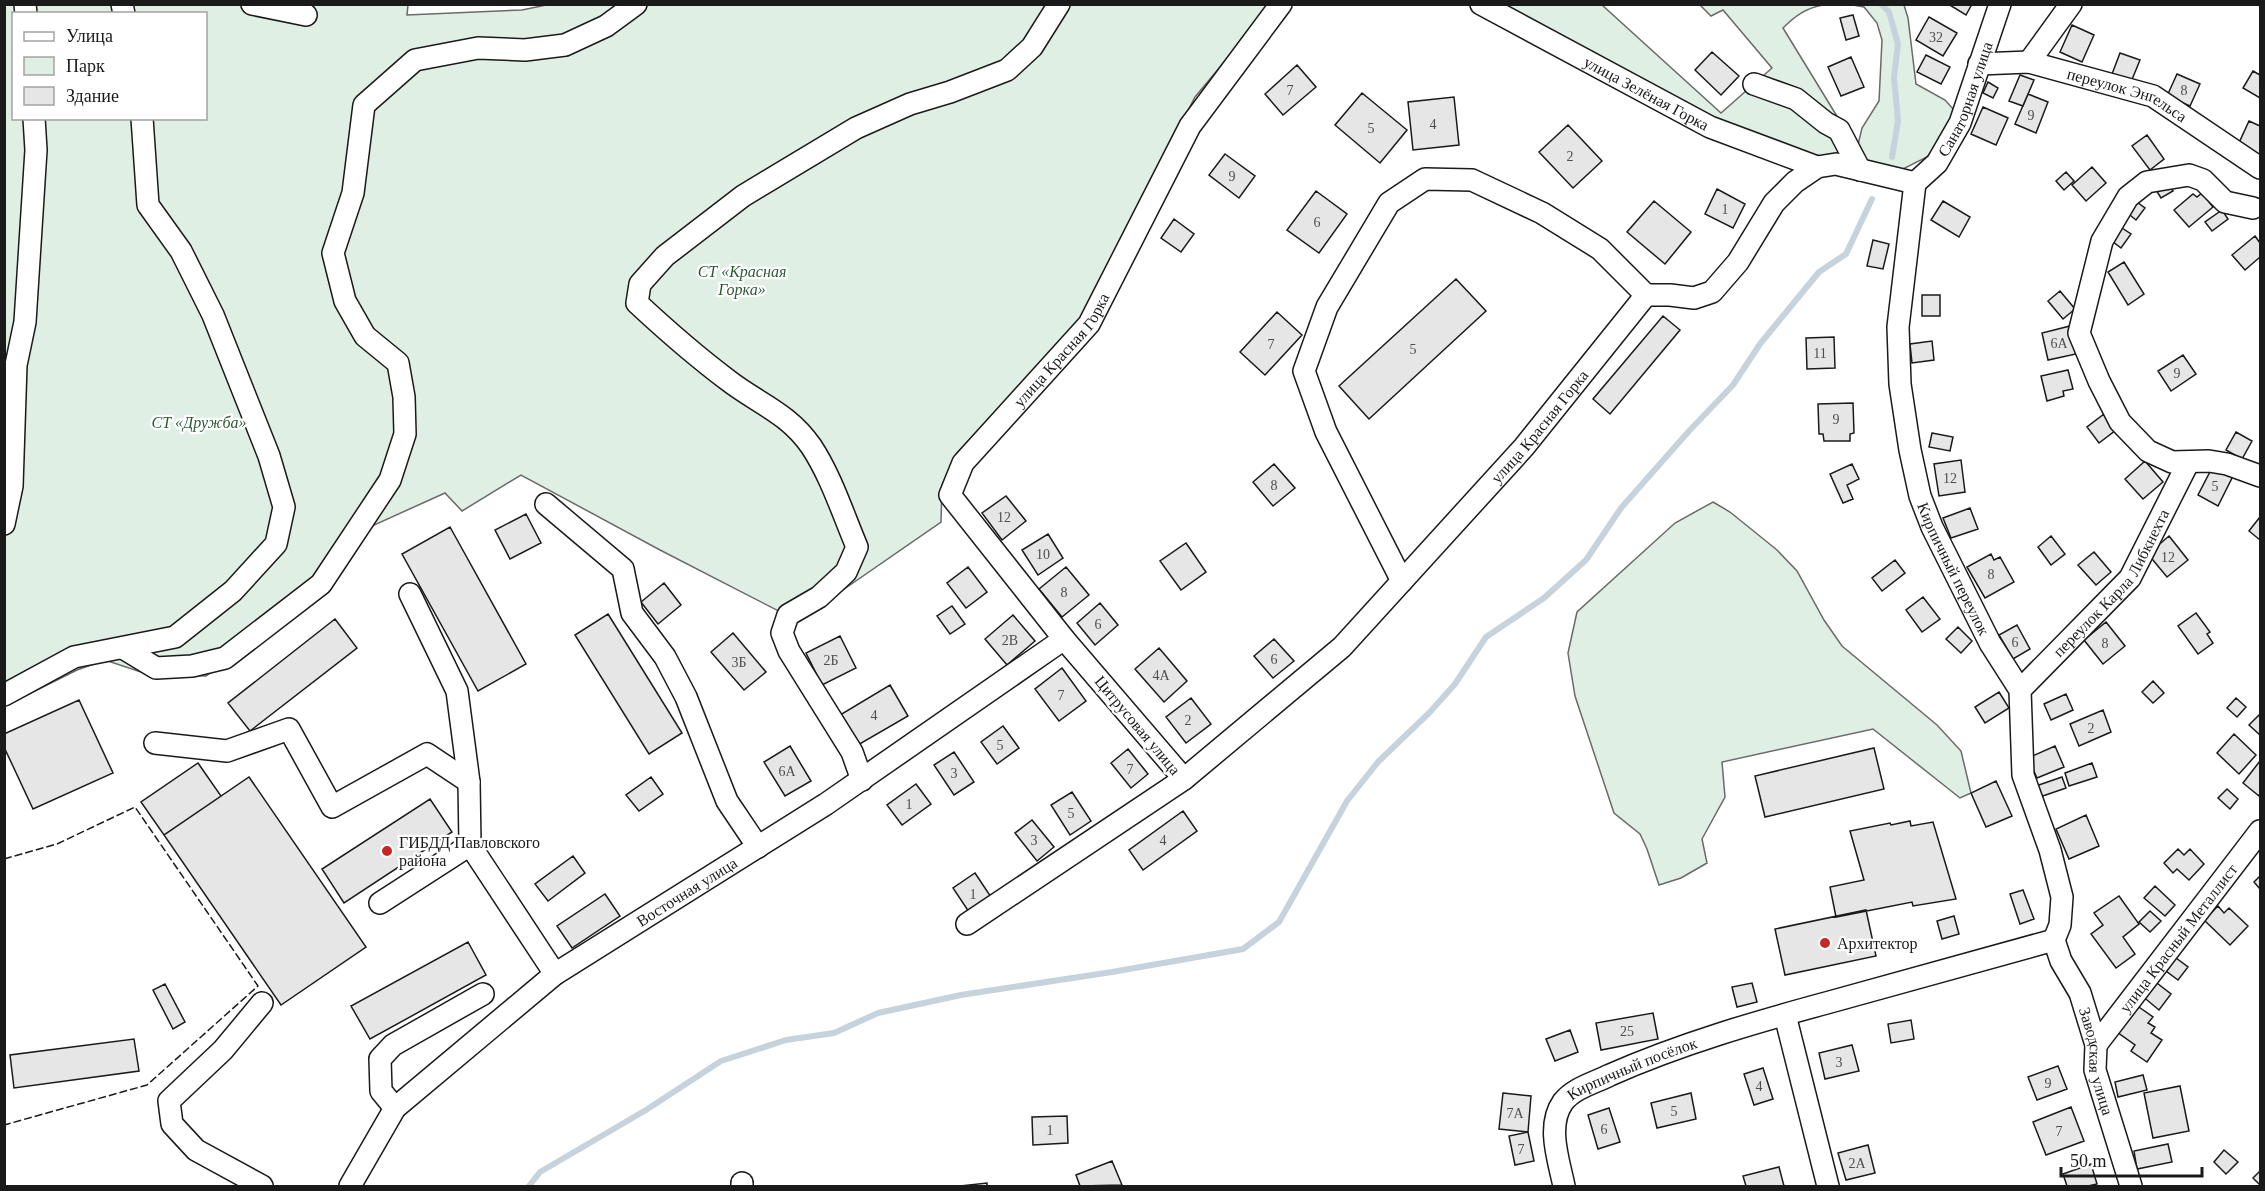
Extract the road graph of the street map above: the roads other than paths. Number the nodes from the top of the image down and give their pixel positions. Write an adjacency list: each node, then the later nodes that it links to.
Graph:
1 (252, 4): 8 (street)
2 (636, 4): 28 (street)
3 (1059, 4): 33 (street)
4 (1281, 4): 22 (street, улица Красная Горка)
5 (1481, 4): 14 (street, улица Зелёная Горка)
6 (2000, 4): 10 (street, Санаторная улица)
7 (2071, 4): 9 (street)
8 (306, 15)
9 (2029, 62): 10 (street, переулок Энгельса); 15 (street, переулок Энгельса)
10 (1979, 64): 17 (street, Санаторная улица)
11 (1754, 84): 16 (street)
12 (34, 120): 24 (street)
13 (142, 120): 28 (street)
14 (1817, 167): 16 (street); 19 (street)
15 (2260, 168)
16 (1860, 170): 17 (street)
17 (1915, 183): 29 (street, Кирпичный переулок)
18 (2258, 209): 20 (street)
19 (1646, 295): 25 (street, улица Красная Горка); 25 (street)
20 (2188, 463): 21 (street); 29 (street, переулок Карла Либкнехта)
21 (2260, 476)
22 (950, 495): 27 (street, Цитрусовая улица)
23 (546, 504): 37 (street)
24 (4, 524)
25 (1402, 581): 32 (street, улица Красная Горка)
26 (410, 594): 34 (street)
27 (1064, 639): 32 (street, Цитрусовая улица); 33 (street, Восточная улица)
28 (123, 648): 30 (street)
29 (2020, 690): 40 (street)
30 (4, 695)
31 (155, 743): 34 (street)
32 (1184, 779): 39 (street, Цитрусовая улица)
33 (862, 780): 37 (street, Восточная улица)
34 (470, 782): 36 (street)
35 (2260, 831): 45 (street, улица Красный Металлист)
36 (470, 845): 38 (street); 41 (street)
37 (758, 847): 41 (street, Восточная улица)
38 (380, 903)
39 (968, 924)
40 (2054, 940): 44 (street, Кирпичный посёлок); 45 (street, Заводская улица)
41 (555, 974): 46 (street, Восточная улица)
42 (483, 994): 46 (street)
43 (262, 1003): 47 (street)
44 (1785, 1015): 49 (street, Кирпичный посёлок); 50 (street)
45 (2096, 1045): 51 (street, Заводская улица)
46 (395, 1108): 48 (street, Восточная улица)
47 (262, 1186)
48 (350, 1186)
49 (1564, 1186)
50 (1828, 1186)
51 (2131, 1186)

